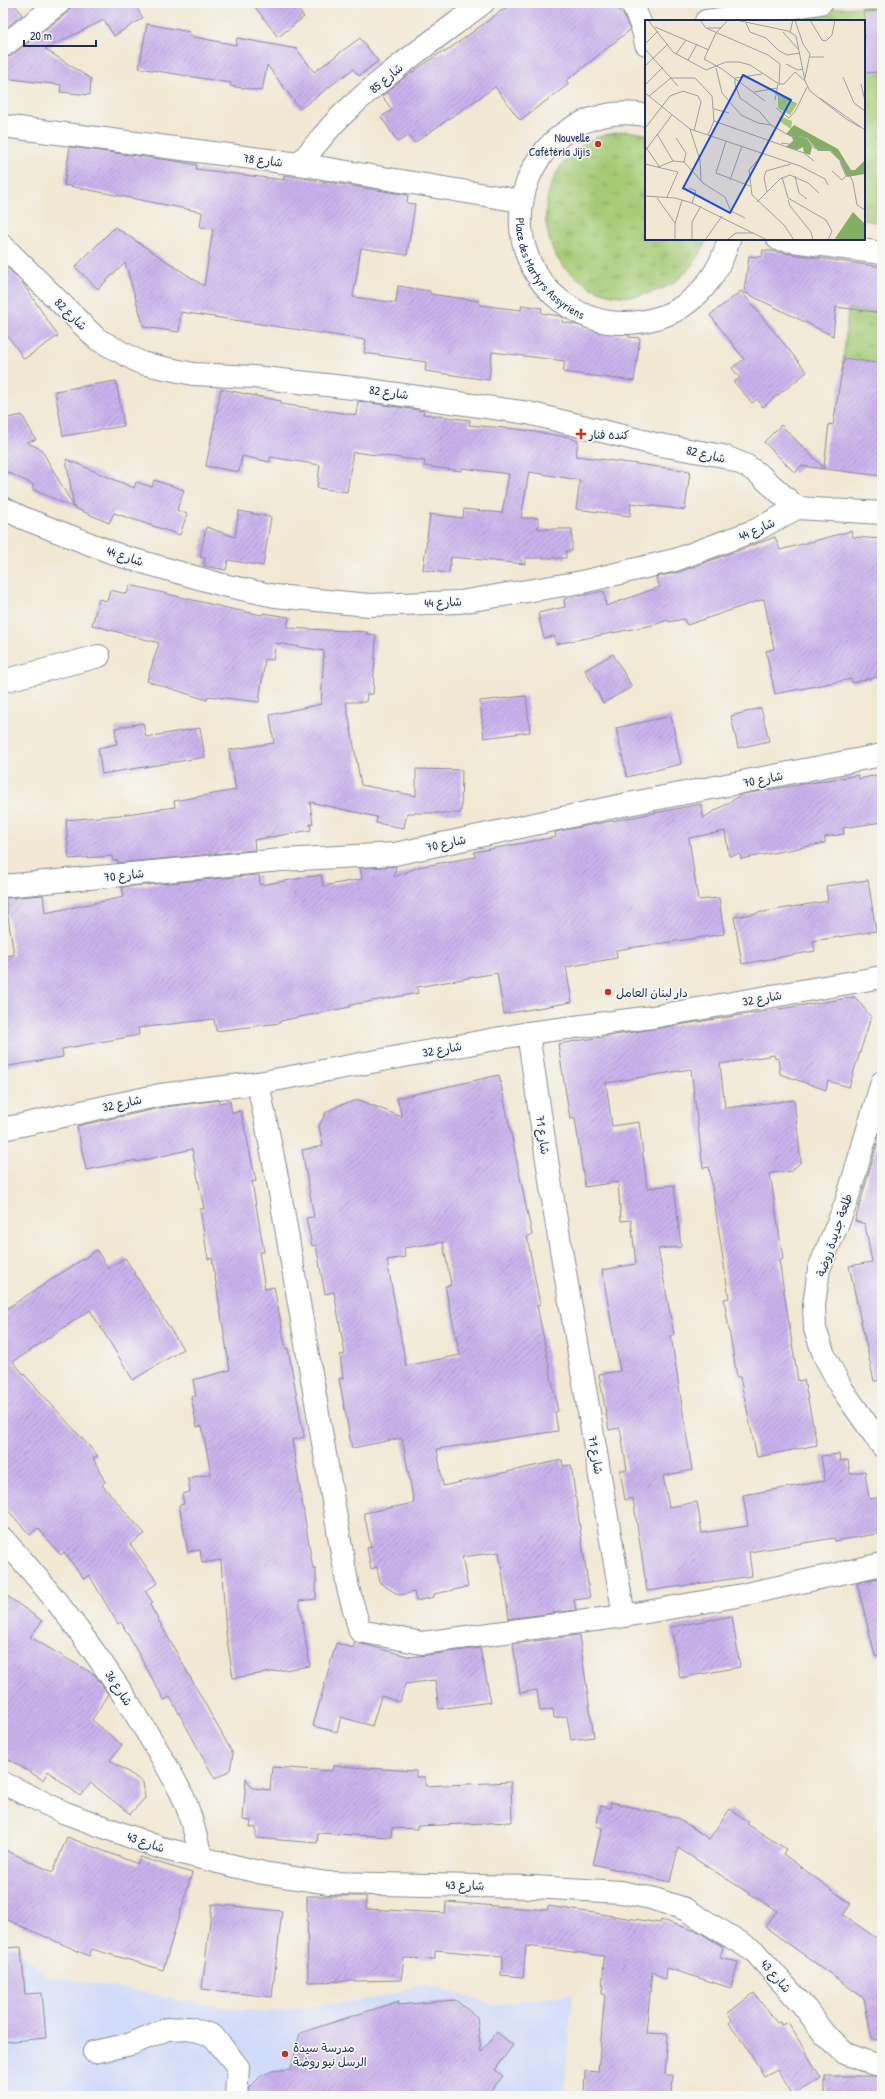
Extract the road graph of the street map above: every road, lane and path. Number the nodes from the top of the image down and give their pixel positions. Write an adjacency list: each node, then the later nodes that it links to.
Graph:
1 (59, 3): 7 (street)
2 (483, 3): 10 (street, شارع 85)
3 (632, 3): 6 (street)
4 (821, 3): 5 (street)
5 (712, 20)
6 (645, 34)
7 (3, 46)
8 (645, 115): 11 (street, Place des Martyrs Assyriens)
9 (3, 126): 10 (street, شارع 78)
10 (300, 164): 11 (street, شارع 78)
11 (521, 201): 12 (street, Place des Martyrs Assyriens)
12 (728, 240)
13 (785, 240): 15 (street)
14 (3, 246): 17 (street, شارع 82)
15 (882, 253)
16 (3, 508): 17 (street, شارع 44)
17 (797, 508): 18 (street)
18 (882, 513)
19 (99, 656): 20 (street)
20 (3, 681)
21 (882, 755): 22 (street, شارع 70)
22 (3, 886)
23 (882, 977): 24 (street, شارع 32)
24 (528, 1033): 25 (street, شارع 32); 31 (street, شارع 71)
25 (258, 1082): 27 (street, شارع 32); 31 (street)
26 (882, 1082): 28 (street, طلعة جديدة روضة)
27 (3, 1129)
28 (882, 1446)
29 (3, 1539): 33 (street, شارع 36)
30 (882, 1564): 31 (street)
31 (624, 1616)
32 (3, 1783): 33 (street, شارع 43)
33 (201, 1857): 35 (street, شارع 43)
34 (94, 2052): 36 (street)
35 (882, 2064)
36 (236, 2096)

